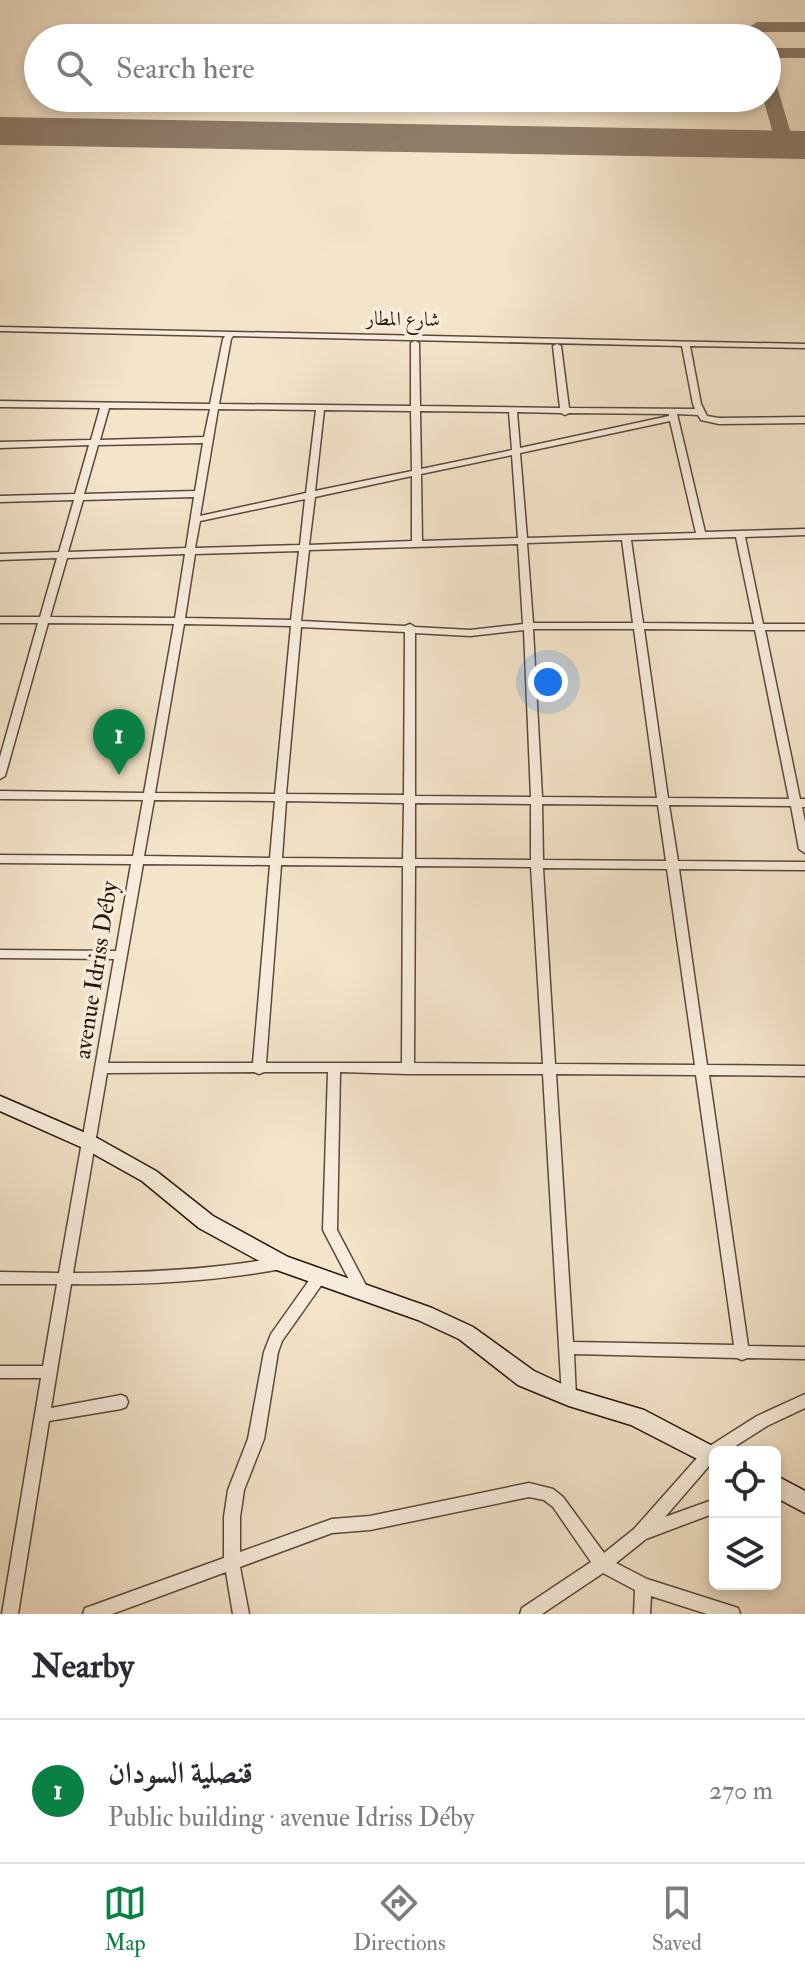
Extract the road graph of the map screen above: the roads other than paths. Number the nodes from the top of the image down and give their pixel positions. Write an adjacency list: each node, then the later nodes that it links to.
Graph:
1 (0, 332): 2 (street, شارع المطار)
2 (229, 337): 3 (street, شارع المطار); 5 (street, شارع المطار); 9 (street, avenue Idriss Déby)
3 (415, 343): 4 (street, شارع المطار); 11 (street)
4 (557, 346): 5 (street, شارع المطار); 13 (street)
5 (685, 346): 6 (street, شارع المطار); 14 (street)
6 (805, 348)
7 (0, 404): 8 (street)
8 (105, 406): 9 (street); 19 (street)
9 (213, 408): 10 (street); 18 (street, avenue Idriss Déby)
10 (320, 408): 11 (street); 24 (street)
11 (416, 411): 12 (street); 22 (street)
12 (513, 411): 13 (street); 21 (street)
13 (565, 412): 15 (street)
14 (699, 412): 15 (street); 16 (street)
15 (673, 415): 21 (street); 30 (street)
16 (802, 420): 17 (street)
17 (805, 432)
18 (208, 440): 19 (street); 23 (street, avenue Idriss Déby)
19 (93, 443): 20 (street); 25 (street)
20 (0, 445)
21 (516, 452): 22 (street); 32 (street)
22 (417, 472): 24 (street); 33 (street)
23 (199, 494): 25 (street); 27 (street, avenue Idriss Déby)
24 (311, 494): 27 (street); 34 (street)
25 (79, 497): 26 (street); 36 (street)
26 (0, 499)
27 (197, 519): 35 (street, avenue Idriss Déby)
28 (805, 532): 29 (street)
29 (740, 534): 30 (street); 45 (street)
30 (701, 535): 31 (street)
31 (626, 538): 32 (street); 44 (street)
32 (523, 543): 33 (street); 42 (street)
33 (417, 545): 34 (street)
34 (304, 549): 35 (street); 41 (street)
35 (190, 553): 36 (street); 40 (street, avenue Idriss Déby)
36 (63, 556): 37 (street); 39 (street)
37 (0, 557)
38 (0, 620): 39 (street)
39 (45, 621): 40 (street); 47 (street)
40 (180, 621): 41 (street); 49 (street, avenue Idriss Déby)
41 (296, 622): 43 (street); 50 (street)
42 (529, 626): 43 (street); 44 (street); 52 (street)
43 (410, 627): 51 (street)
44 (639, 627): 45 (street); 53 (street)
45 (757, 627): 46 (street); 54 (street)
46 (805, 627)
47 (0, 776)
48 (0, 795): 49 (street)
49 (148, 797): 50 (street); 58 (street, avenue Idriss Déby)
50 (281, 797): 51 (street); 57 (street)
51 (407, 800): 52 (street); 59 (street)
52 (537, 801): 53 (street); 60 (street)
53 (664, 802): 54 (street); 62 (street)
54 (800, 802): 55 (street)
55 (805, 849)
56 (0, 859): 58 (street)
57 (275, 861): 58 (street); 59 (street); 67 (street)
58 (137, 862): 64 (street, avenue Idriss Déby)
59 (409, 864): 60 (street); 68 (street)
60 (537, 865): 62 (street); 69 (street)
61 (805, 866): 62 (street)
62 (674, 867): 70 (street)
63 (0, 954): 64 (street)
64 (120, 955): 66 (street, avenue Idriss Déby)
65 (334, 1067): 67 (street); 68 (street); 78 (street)
66 (102, 1068): 67 (street); 73 (street, avenue Idriss Déby)
67 (259, 1069)
68 (408, 1069): 69 (street)
69 (550, 1070): 70 (street); 79 (street)
70 (701, 1070): 71 (street); 81 (street)
71 (805, 1071)
72 (0, 1103): 73 (street)
73 (90, 1143): 74 (street); 77 (street, avenue Idriss Déby)
74 (281, 1263): 75 (street); 77 (street)
75 (320, 1276): 78 (street); 93 (street)
76 (0, 1278): 77 (street)
77 (66, 1278): 83 (street, avenue Idriss Déby)
78 (362, 1291): 84 (street)
79 (568, 1348): 81 (street); 84 (street)
80 (805, 1353): 81 (street)
81 (742, 1354)
82 (0, 1372): 83 (street)
83 (50, 1372): 87 (street, avenue Idriss Déby)
84 (569, 1397): 89 (street)
85 (805, 1401): 88 (street)
86 (121, 1402): 87 (street)
87 (41, 1416): 96 (street, avenue Idriss Déby)
88 (725, 1446)
89 (709, 1454)
90 (709, 1458): 92 (street)
91 (709, 1508): 92 (street)
92 (640, 1534): 94 (street)
93 (232, 1564): 94 (street); 97 (street); 98 (street)
94 (602, 1564): 95 (street); 99 (street)
95 (643, 1586): 100 (street); 101 (street)
96 (10, 1614)
97 (91, 1614)
98 (241, 1614)
99 (528, 1614)
100 (642, 1614)
101 (731, 1614)

